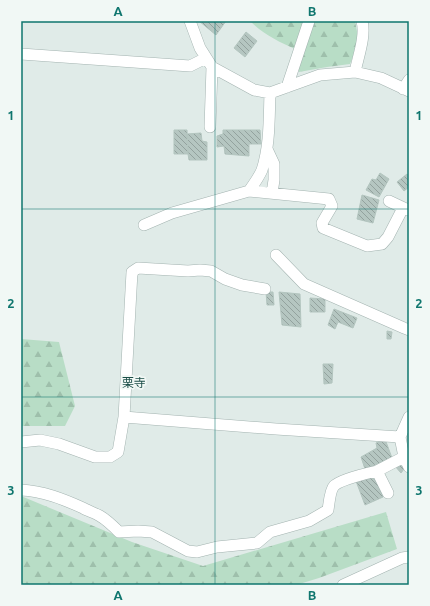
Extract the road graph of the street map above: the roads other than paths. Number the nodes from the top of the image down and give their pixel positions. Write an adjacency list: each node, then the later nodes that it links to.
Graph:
1 (190, 21): 5 (street)
2 (309, 21): 7 (street)
3 (362, 21): 6 (street)
4 (21, 54): 5 (street)
5 (209, 62): 9 (street); 10 (street)
6 (355, 72): 7 (street); 8 (street)
7 (287, 87): 9 (street)
8 (407, 87)
9 (270, 93): 11 (street)
10 (210, 127)
11 (268, 149): 12 (street); 13 (street)
12 (249, 191): 13 (street); 16 (street)
13 (272, 193): 15 (street)
14 (389, 201): 15 (street)
15 (406, 209)
16 (144, 225)
17 (276, 255): 19 (street)
18 (265, 289): 20 (street)
19 (409, 330)
20 (124, 417): 22 (street); 23 (street)
21 (409, 417): 22 (street)
22 (400, 437): 24 (street)
23 (21, 442)
24 (406, 462): 25 (street)
25 (377, 471): 26 (street); 27 (street)
26 (21, 490)
27 (388, 493)
28 (409, 557): 29 (street)
29 (343, 585)

